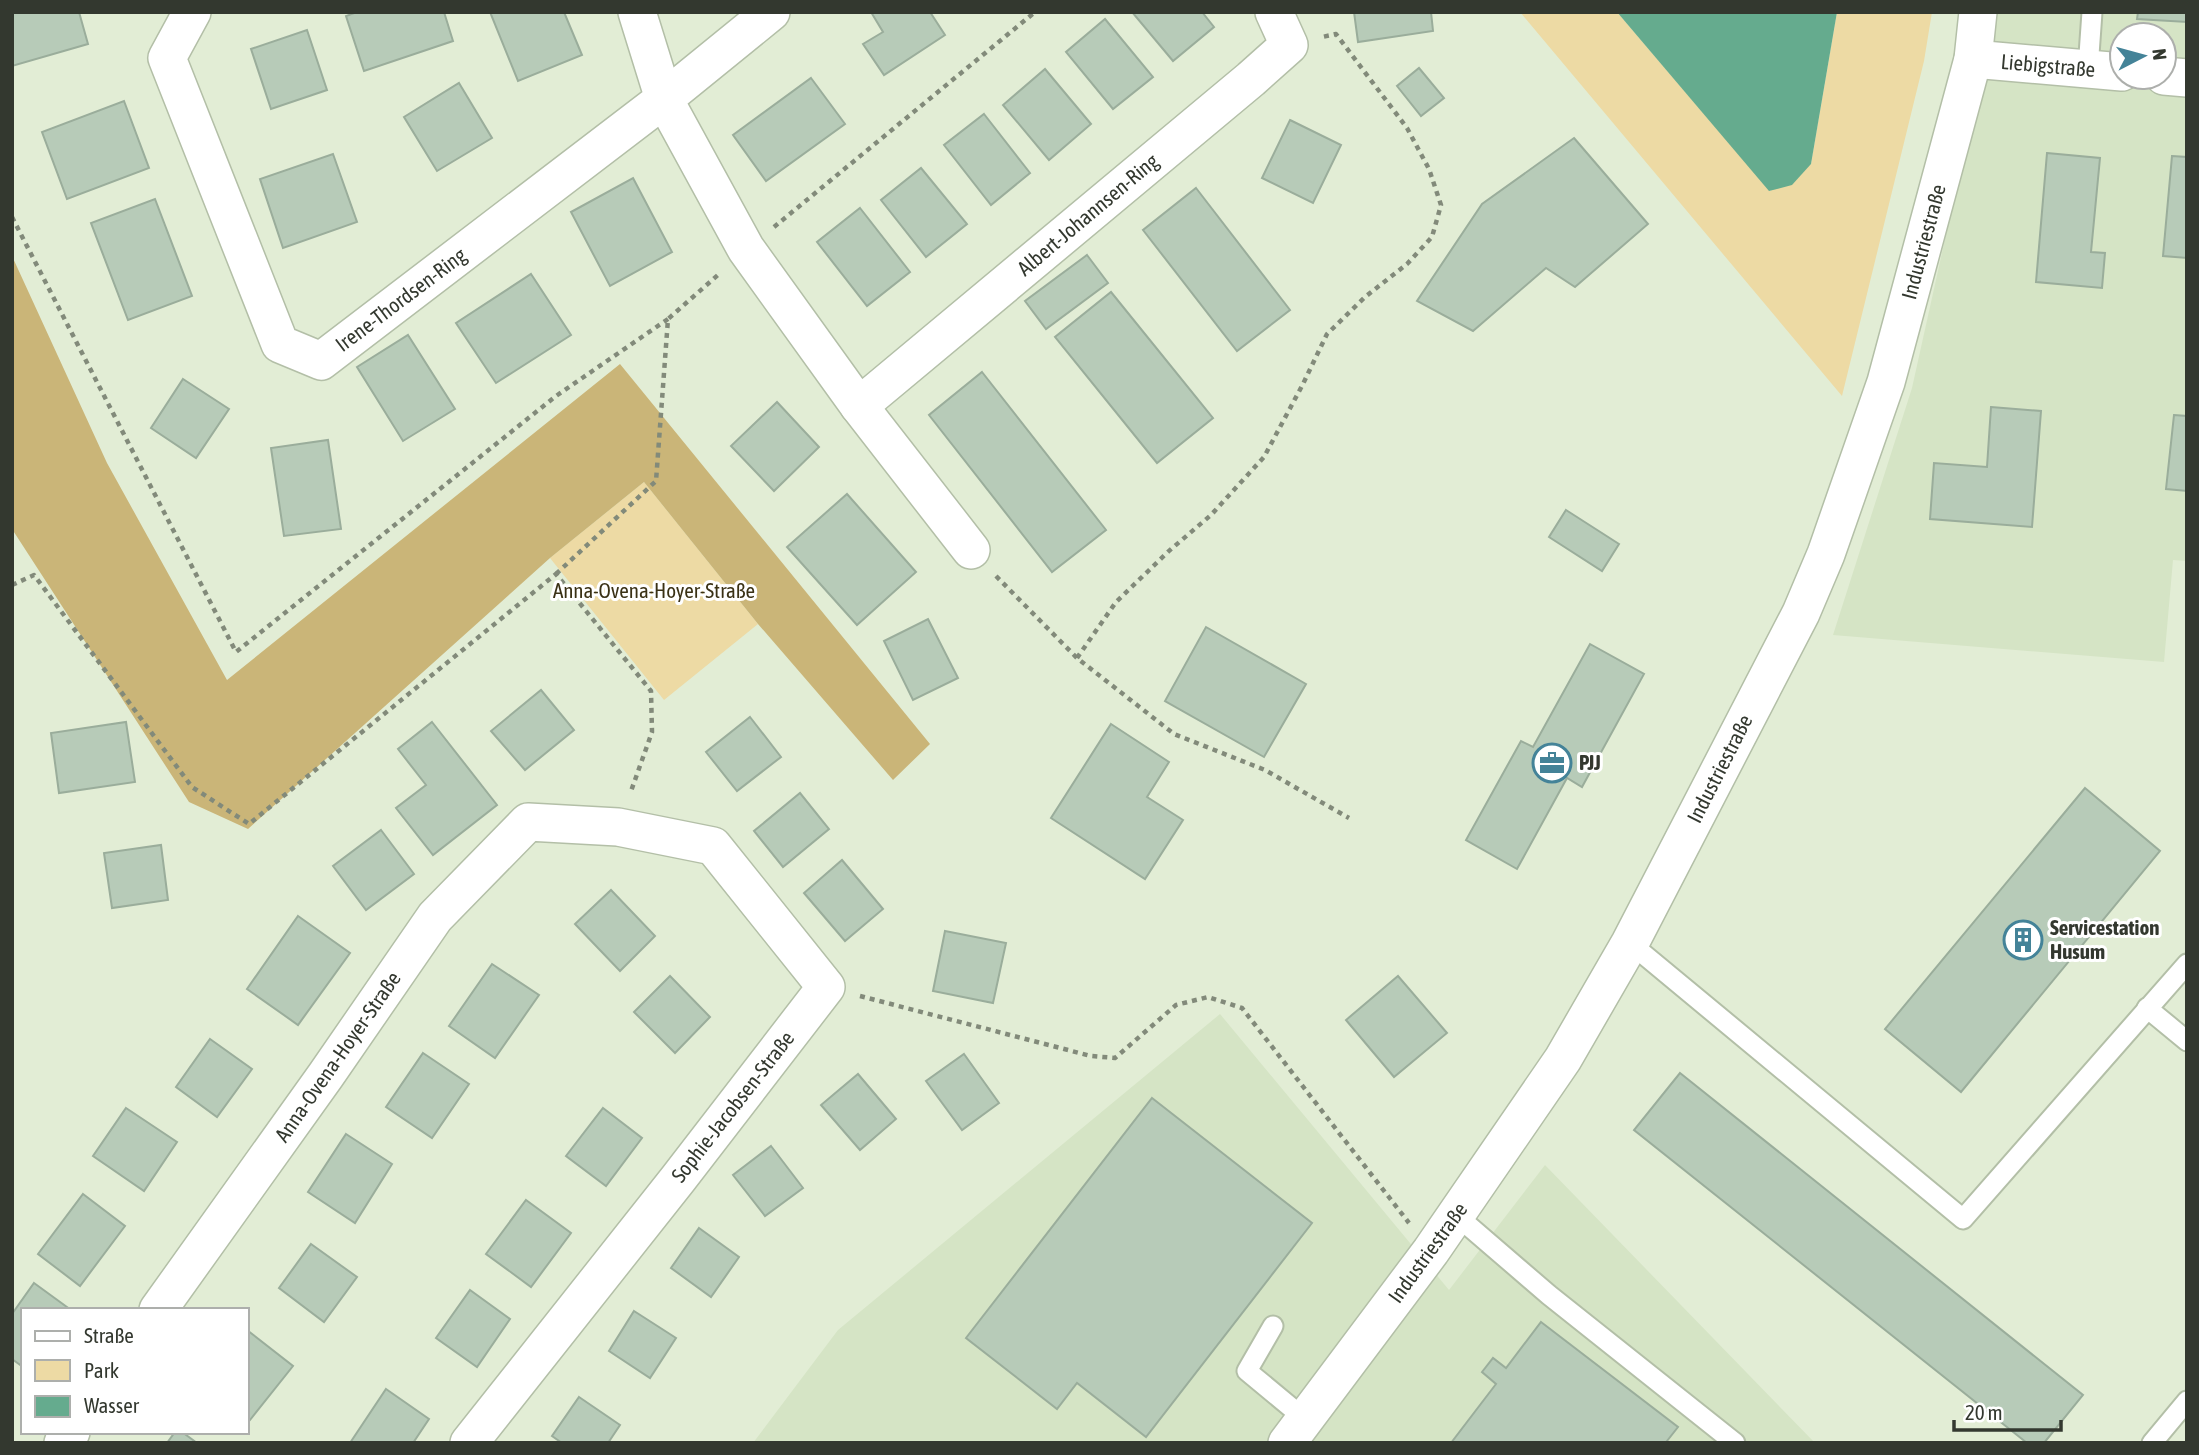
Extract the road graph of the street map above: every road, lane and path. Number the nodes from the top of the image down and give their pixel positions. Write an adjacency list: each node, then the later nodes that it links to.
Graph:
1 (191, 12): 11 (street, Irene-Thordsen-Ring)
2 (637, 12): 11 (street)
3 (771, 12): 11 (street)
4 (1035, 12): 13 (path)
5 (1274, 12): 8 (street)
6 (1978, 12): 9 (street, Industriestraße)
7 (2092, 12): 10 (lane)
8 (1289, 45): 15 (street, Albert-Johannsen-Ring); 19 (path)
9 (1973, 59): 10 (street, Liebigstraße); 22 (street, Industriestraße)
10 (2105, 71)
11 (664, 99): 13 (street)
12 (12, 217): 14 (path)
13 (746, 249): 14 (path); 15 (street)
14 (668, 319): 17 (path)
15 (859, 407): 16 (street)
16 (971, 550): 19 (path)
17 (556, 574): 18 (path); 21 (path)
18 (12, 585)
19 (1077, 659): 20 (path)
20 (1349, 818)
21 (618, 827): 24 (street); 29 (street, Anna-Ovena-Hoyer-Straße)
22 (1630, 943): 25 (lane); 27 (street, Industriestraße)
23 (2187, 964): 25 (lane)
24 (825, 987): 28 (path); 33 (street, Sophie-Jacobsen-Straße)
25 (2147, 1008): 26 (lane)
26 (2187, 1041)
27 (1456, 1215): 28 (street, Industriestraße); 34 (lane)
28 (1431, 1251): 32 (street, Industriestraße)
29 (159, 1308)
30 (1273, 1326): 32 (lane)
31 (2187, 1401): 35 (lane)
32 (1296, 1431)
33 (469, 1443)
34 (1735, 1443)
35 (2152, 1443)

